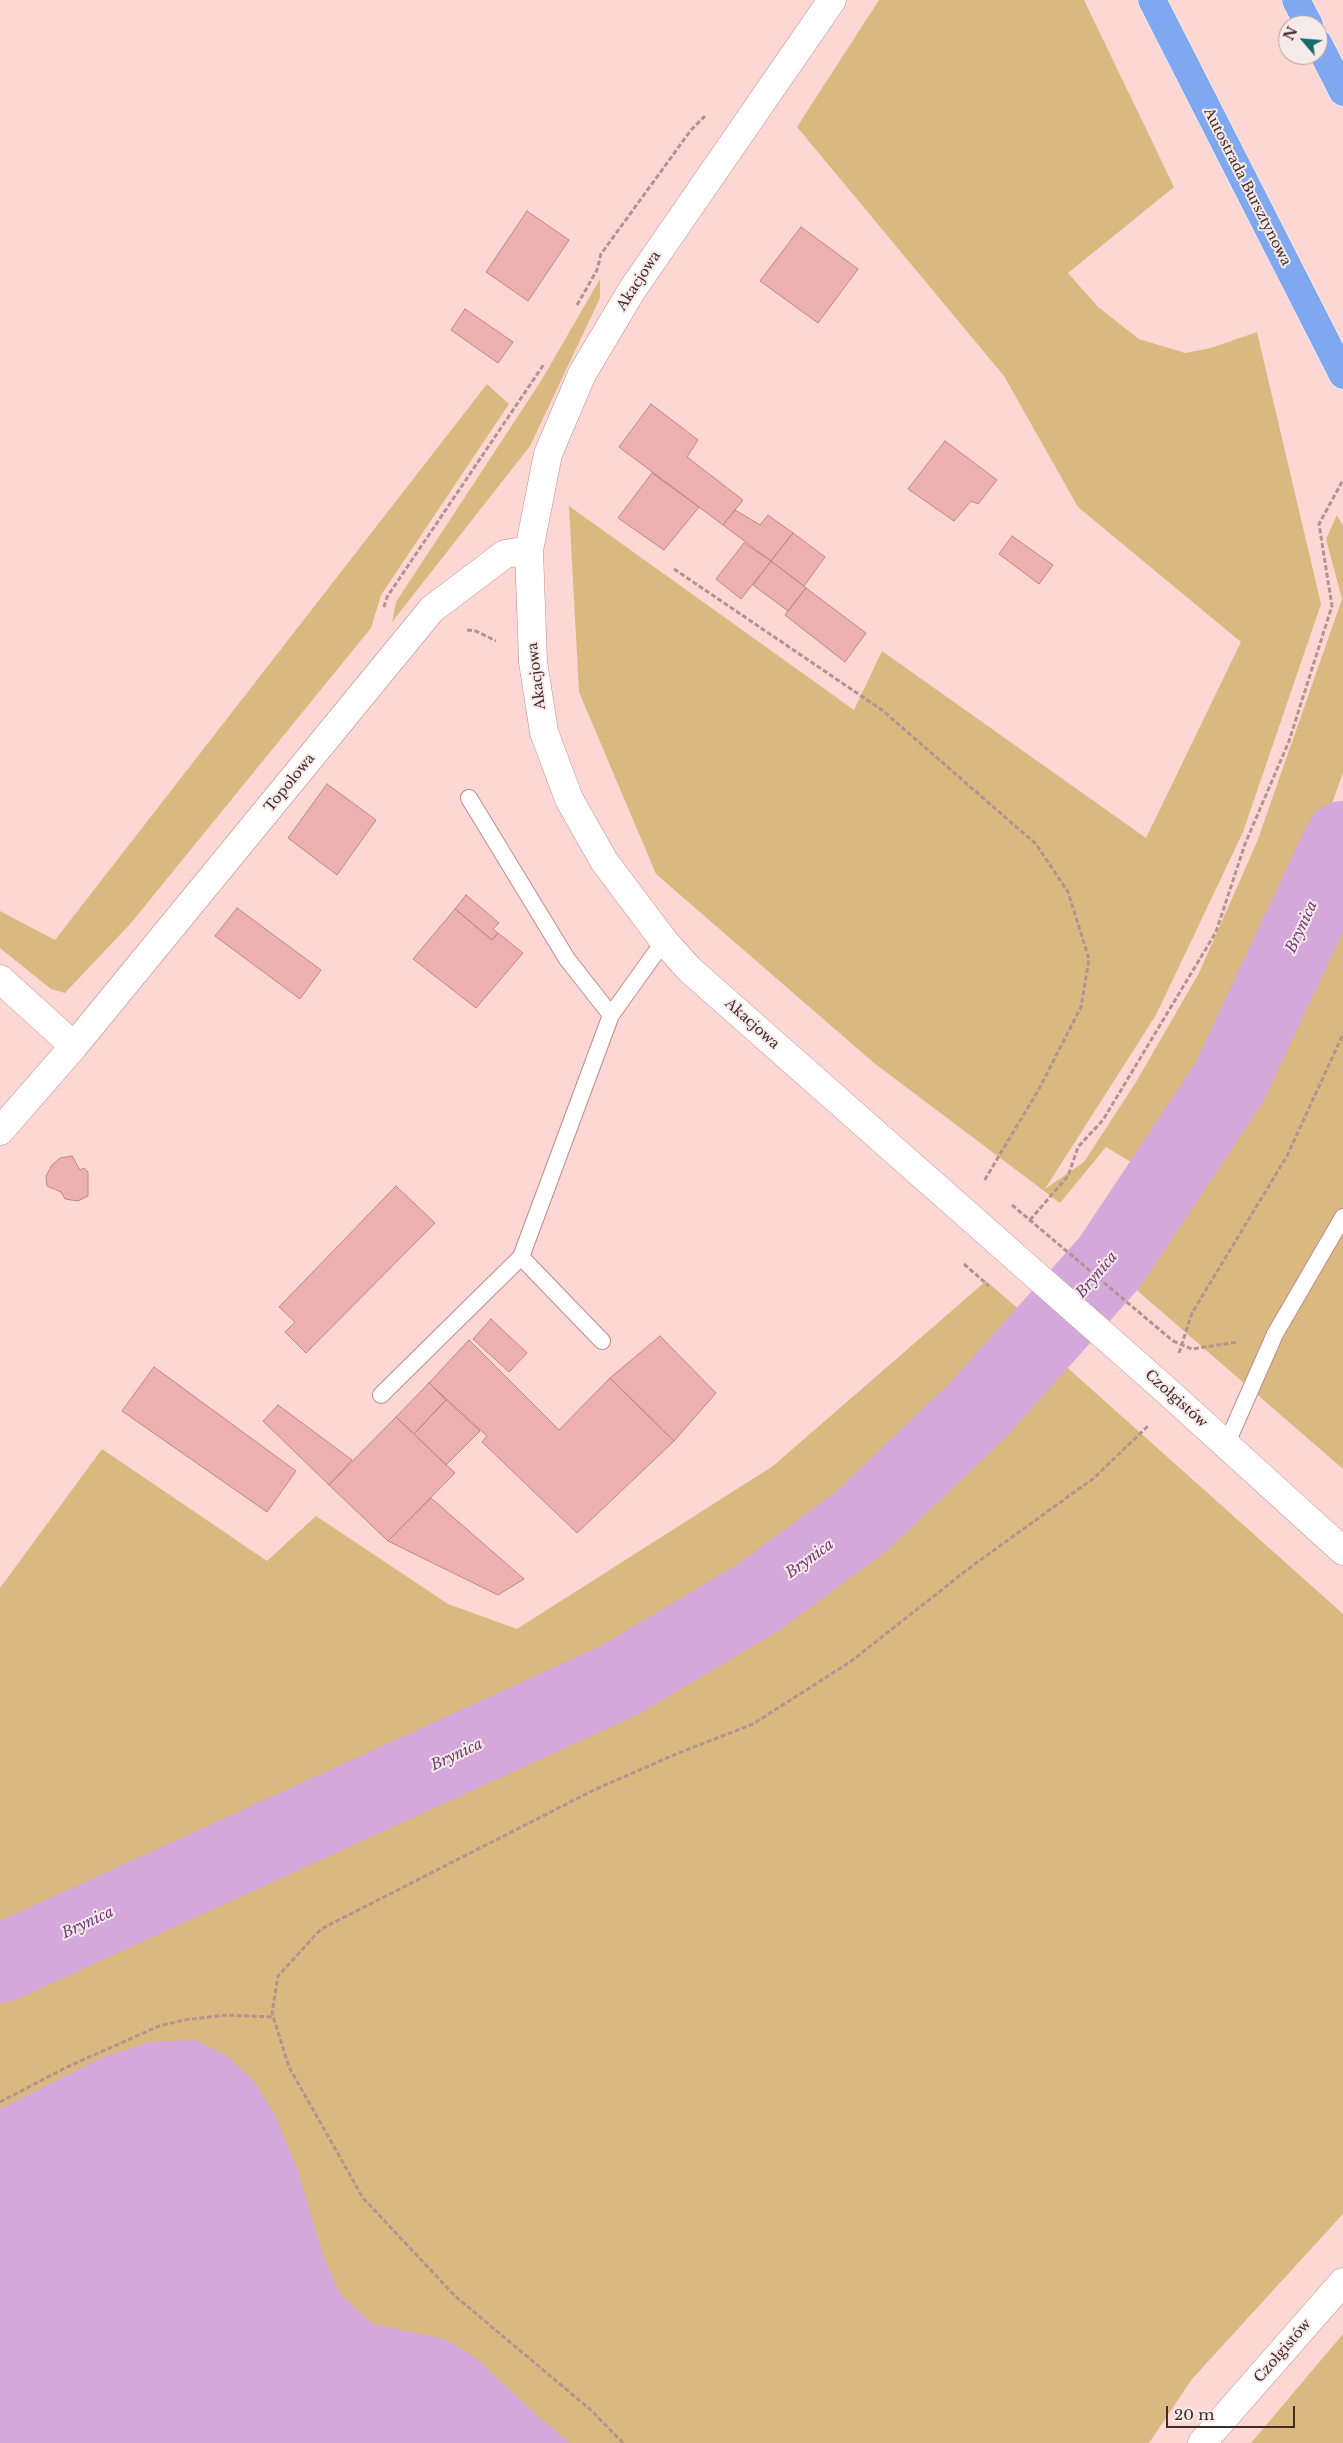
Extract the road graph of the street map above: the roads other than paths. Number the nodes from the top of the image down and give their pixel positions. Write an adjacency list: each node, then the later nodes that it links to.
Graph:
1 (832, 0): 8 (street, Akacjowa)
2 (1152, 0): 7 (highway, Autostrada Bursztynowa)
3 (1296, 0): 4 (highway)
4 (1304, 15)
5 (1328, 62): 6 (highway)
6 (1343, 92)
7 (1343, 375)
8 (529, 550): 10 (street, Akacjowa); 13 (street, Topolowa)
9 (470, 798): 12 (lane)
10 (664, 941): 12 (lane); 16 (street, Akacjowa)
11 (0, 979): 13 (street)
12 (611, 1015): 17 (lane)
13 (74, 1046): 14 (street, Topolowa)
14 (0, 1131)
15 (1343, 1217): 20 (lane)
16 (1007, 1250): 20 (street, Czołgistów)
17 (521, 1257): 18 (lane); 19 (lane)
18 (602, 1340)
19 (381, 1395)
20 (1226, 1445): 21 (street, Czołgistów)
21 (1343, 1551)
22 (1343, 2282): 23 (street, Czołgistów)
23 (1202, 2443)

